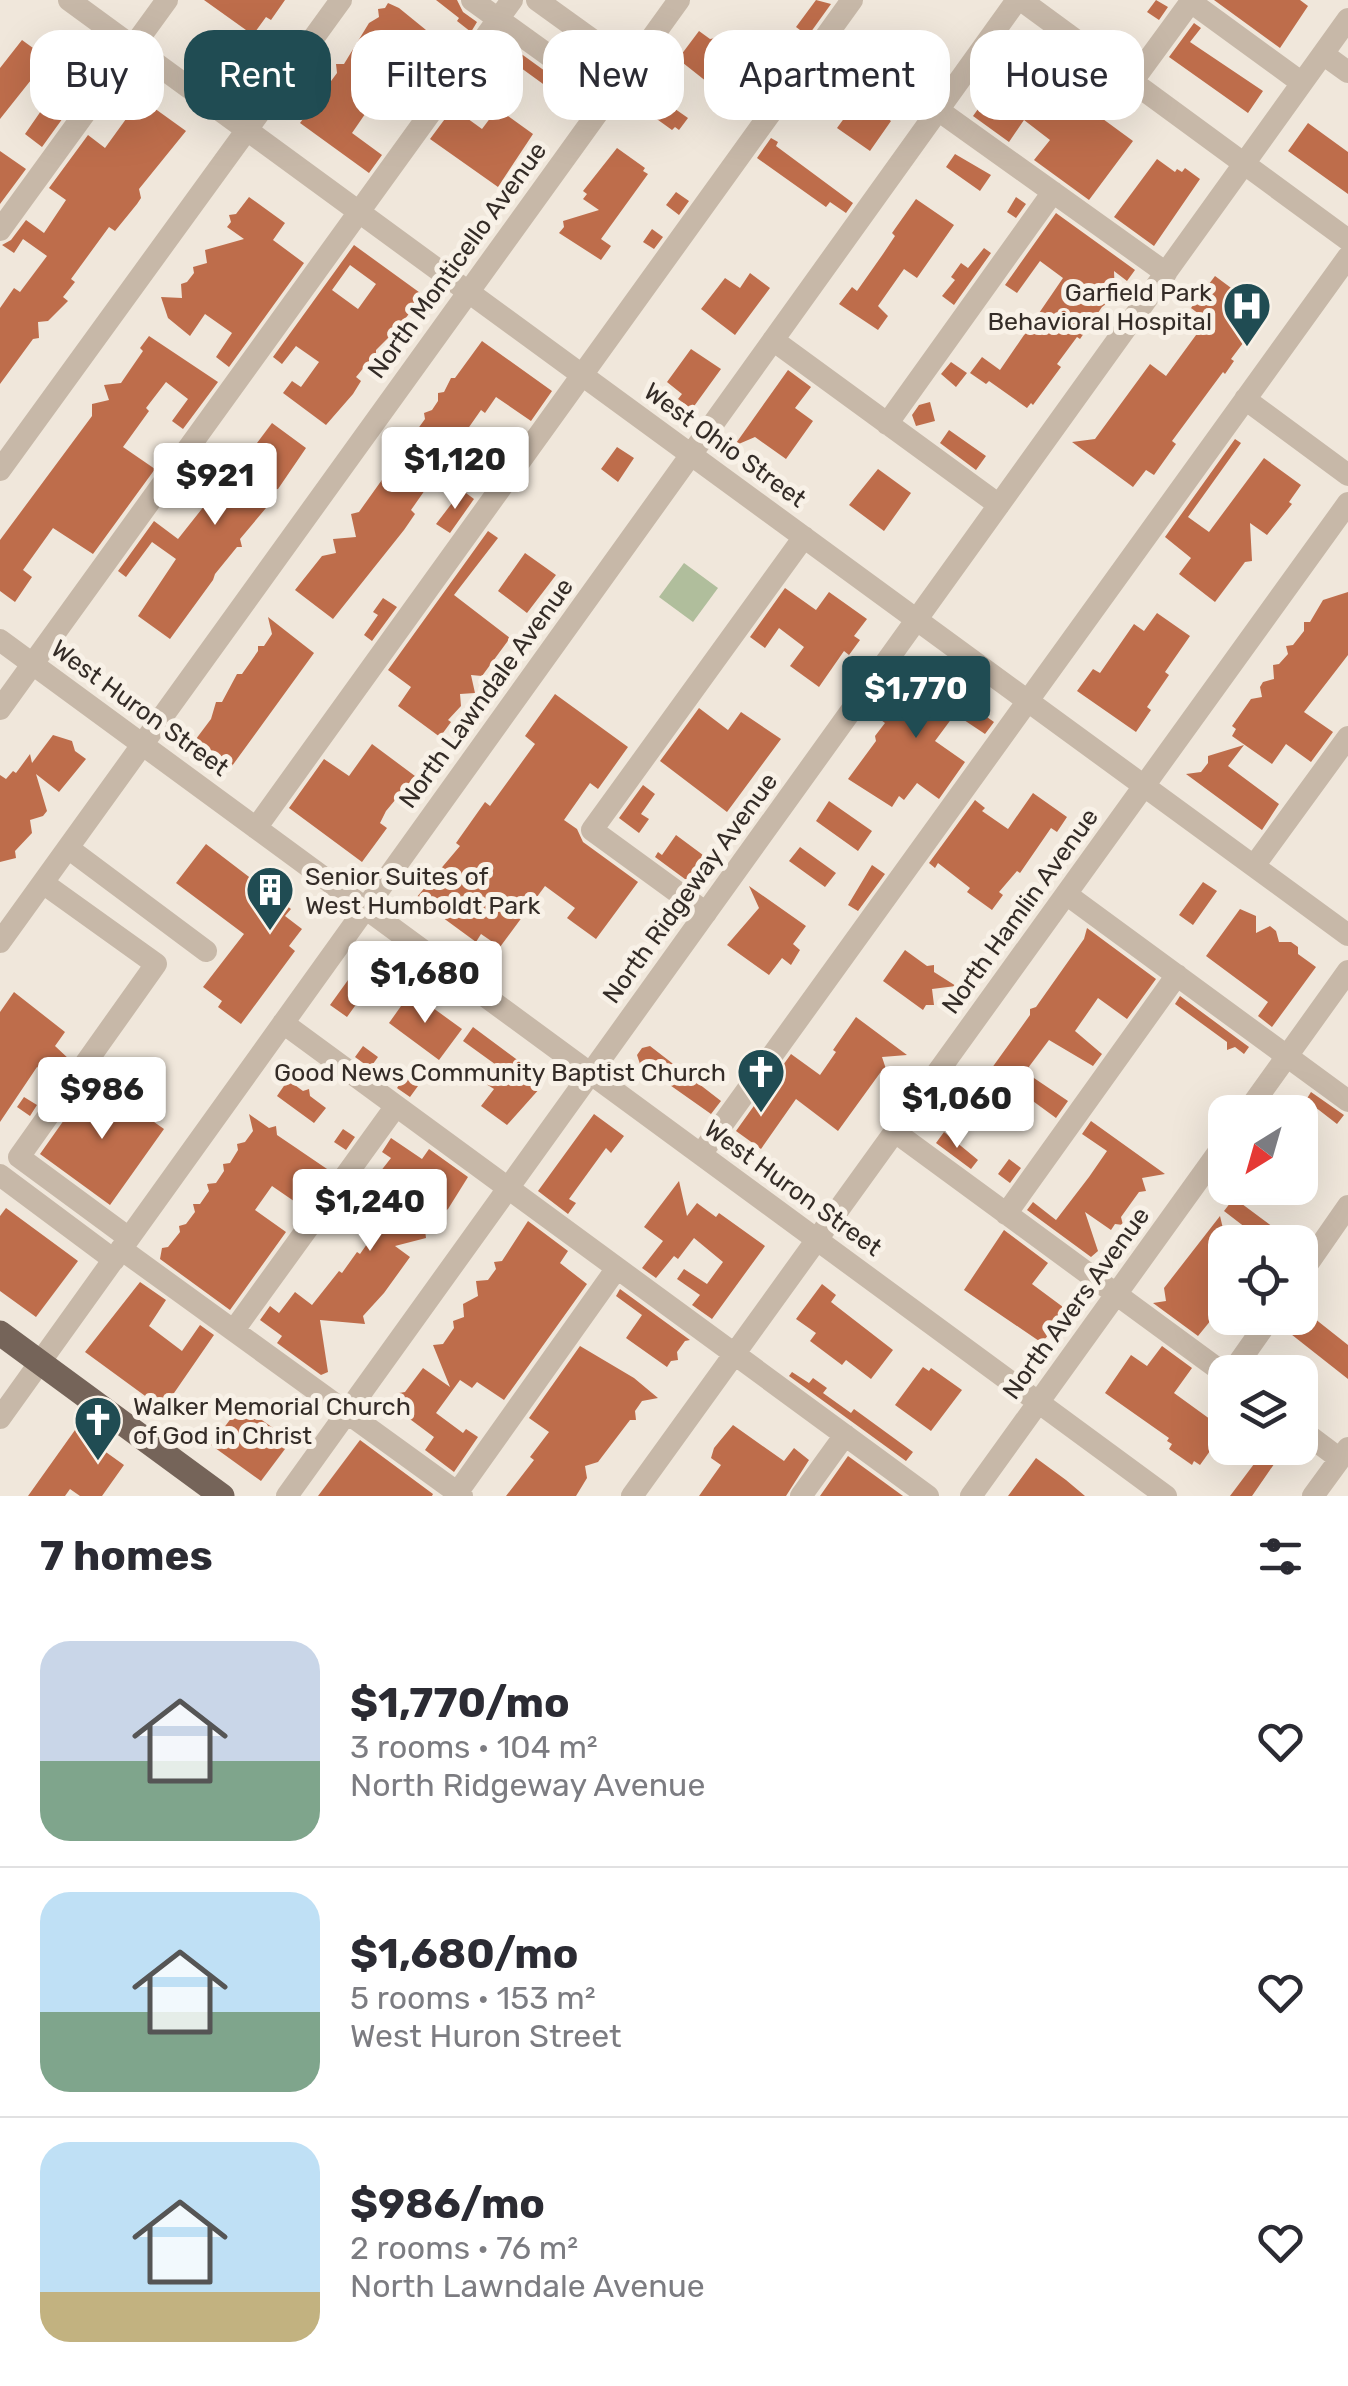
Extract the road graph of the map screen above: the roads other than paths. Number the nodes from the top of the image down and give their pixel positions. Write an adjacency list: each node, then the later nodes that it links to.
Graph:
1 (69, 0): 12 (street, West Ohio Street)
2 (166, 0): 13 (street)
3 (341, 0): 29 (street)
4 (472, 0): 10 (street)
5 (537, 0): 14 (street)
6 (679, 0): 15 (street, North Monticello Avenue)
7 (852, 0): 39 (street)
8 (1019, 0): 16 (street); 24 (street, North Lawndale Avenue)
9 (1191, 1): 19 (street); 22 (street)
10 (505, 10): 17 (street); 32 (street)
11 (1348, 19): 18 (street, North Ridgeway Avenue)
12 (110, 30)
13 (145, 30)
14 (578, 30)
15 (657, 30)
16 (1060, 30)
17 (543, 42)
18 (1322, 54): 21 (street); 22 (street, North Ridgeway Avenue)
19 (1144, 66)
20 (164, 70): 29 (street, West Ohio Street)
21 (1348, 72)
22 (1302, 83): 30 (street, North Ridgeway Avenue)
23 (1144, 91): 30 (street)
24 (950, 94)
25 (950, 119): 31 (street)
26 (80, 120): 33 (street)
27 (592, 120): 37 (street, North Monticello Avenue)
28 (931, 120): 38 (street, North Lawndale Avenue)
29 (246, 130): 32 (street, West Ohio Street); 43 (street)
30 (1244, 164): 34 (street); 36 (street, North Ridgeway Avenue)
31 (1053, 192): 36 (street); 41 (street)
32 (359, 212): 37 (street, West Ohio Street); 50 (street)
33 (0, 230)
34 (1348, 240)
35 (1348, 257): 40 (street)
36 (1166, 273): 46 (street, North Ridgeway Avenue)
37 (468, 292): 39 (street, West Ohio Street); 54 (street, North Monticello Avenue)
38 (773, 340): 41 (street); 42 (street, North Lawndale Avenue)
39 (584, 376): 42 (street, West Ohio Street); 56 (street)
40 (1245, 399): 44 (street); 51 (street)
41 (887, 424): 46 (street)
42 (691, 455): 47 (street, West Ohio Street); 61 (street, North Lawndale Avenue)
43 (0, 470)
44 (1348, 475)
45 (1348, 503): 55 (street, North Hamlin Avenue)
46 (999, 506): 48 (street, North Ridgeway Avenue)
47 (804, 537): 48 (street, West Ohio Street); 62 (street)
48 (917, 620): 51 (street, West Ohio Street); 62 (street, North Ridgeway Avenue)
49 (0, 640): 50 (street, West Huron Street)
50 (32, 664): 52 (street); 54 (street, West Huron Street)
51 (1027, 700): 55 (street, West Ohio Street); 75 (street)
52 (0, 709)
53 (1348, 737): 58 (street)
54 (142, 744): 56 (street, West Huron Street); 57 (street, North Monticello Avenue)
55 (1144, 786): 58 (street, West Ohio Street); 60 (street, North Hamlin Avenue)
56 (256, 828): 61 (street, West Huron Street)
57 (68, 848): 59 (street, North Monticello Avenue); 65 (street)
58 (1254, 866): 63 (street, West Ohio Street)
59 (43, 883): 64 (street, North Monticello Avenue); 82 (street)
60 (1066, 894): 67 (street); 74 (street, North Hamlin Avenue)
61 (366, 908): 68 (street, North Lawndale Avenue); 70 (street, West Huron Street)
62 (706, 913): 70 (street, North Ridgeway Avenue)
63 (1348, 934)
64 (0, 942)
65 (206, 952)
66 (1348, 971): 69 (street)
67 (1178, 976): 69 (street); 80 (street)
68 (283, 1023): 73 (street); 82 (street, North Lawndale Avenue)
69 (1288, 1056): 71 (street); 72 (street)
70 (590, 1074): 75 (street, West Huron Street); 78 (street, North Ridgeway Avenue)
71 (1259, 1095)
72 (1348, 1101)
73 (396, 1106): 78 (street); 86 (street)
74 (895, 1132): 80 (street); 81 (street, North Hamlin Avenue)
75 (700, 1154): 81 (street, West Huron Street)
76 (1208, 1167): 85 (street, North Avers Avenue)
77 (0, 1175): 82 (street)
78 (508, 1188): 84 (street); 92 (street, North Ridgeway Avenue)
79 (1348, 1206): 83 (street)
80 (1006, 1214): 85 (street)
81 (817, 1240): 88 (street, North Hamlin Avenue); 91 (street, West Huron Street)
82 (121, 1249): 86 (street); 90 (street, North Lawndale Avenue)
83 (1318, 1249)
84 (617, 1268): 88 (street); 97 (street)
85 (1116, 1294): 89 (street); 91 (street, North Avers Avenue)
86 (234, 1330): 92 (street)
87 (0, 1333): 90 (main road)
88 (734, 1354): 94 (street); 100 (street, North Hamlin Avenue)
89 (1208, 1360)
90 (40, 1362): 93 (street, North Lawndale Avenue); 98 (main road)
91 (1038, 1402): 103 (street, North Avers Avenue); 104 (street, West Huron Street)
92 (347, 1412): 97 (street); 99 (street, North Ridgeway Avenue)
93 (0, 1418)
94 (845, 1435): 101 (street); 102 (street)
95 (1318, 1439): 96 (street)
96 (1344, 1453): 105 (street)
97 (460, 1494)
98 (222, 1496)
99 (287, 1496)
100 (632, 1496)
101 (801, 1496)
102 (928, 1496)
103 (972, 1496)
104 (1166, 1496)
105 (1313, 1496)

